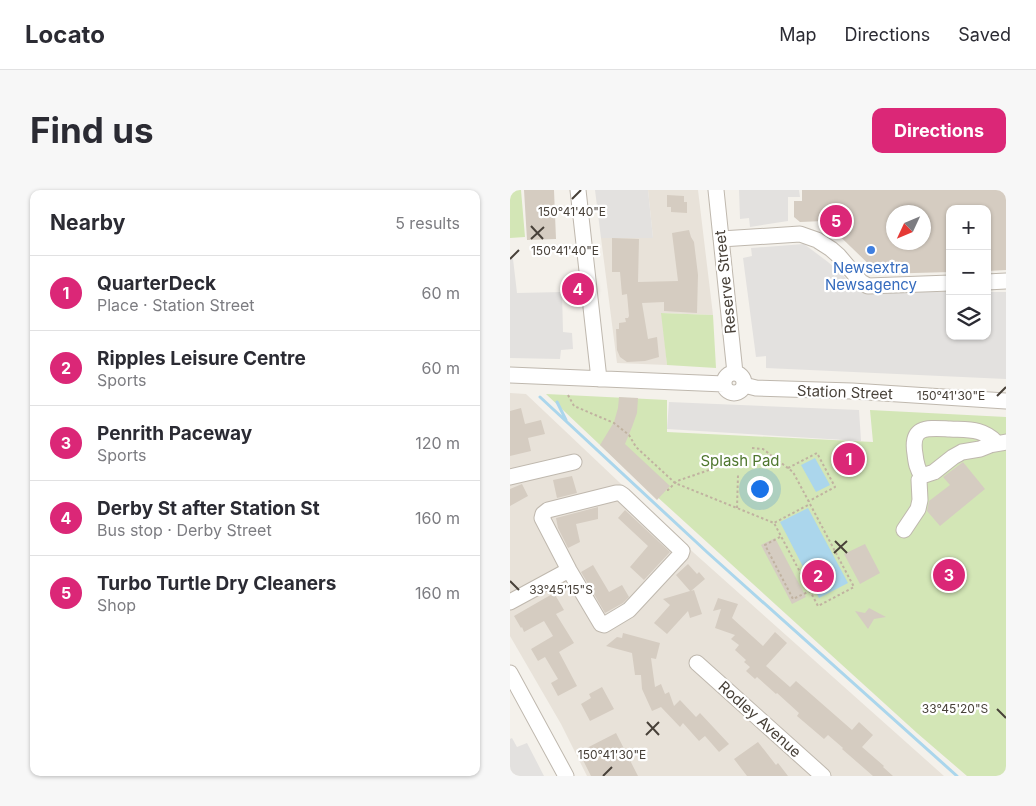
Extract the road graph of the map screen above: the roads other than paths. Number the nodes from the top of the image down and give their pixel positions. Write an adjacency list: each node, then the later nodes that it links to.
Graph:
1 (578, 190): 8 (street)
2 (716, 190): 3 (street, Reserve Street)
3 (721, 239): 6 (street); 9 (street, Reserve Street)
4 (1006, 281): 5 (street)
5 (991, 282)
6 (946, 284)
7 (510, 376): 8 (street, Station Street)
8 (599, 379): 9 (street, Station Street)
9 (735, 381): 10 (street, Station Street)
10 (1006, 400)
11 (1001, 443): 13 (street); 13 (street)
12 (574, 462): 14 (street)
13 (922, 476): 15 (street)
14 (510, 477)
15 (904, 530)
16 (569, 570): 16 (street); 17 (street)
17 (510, 602)
18 (697, 663): 21 (street, Rodley Avenue)
19 (510, 673): 20 (street)
20 (566, 776)
21 (823, 776)

